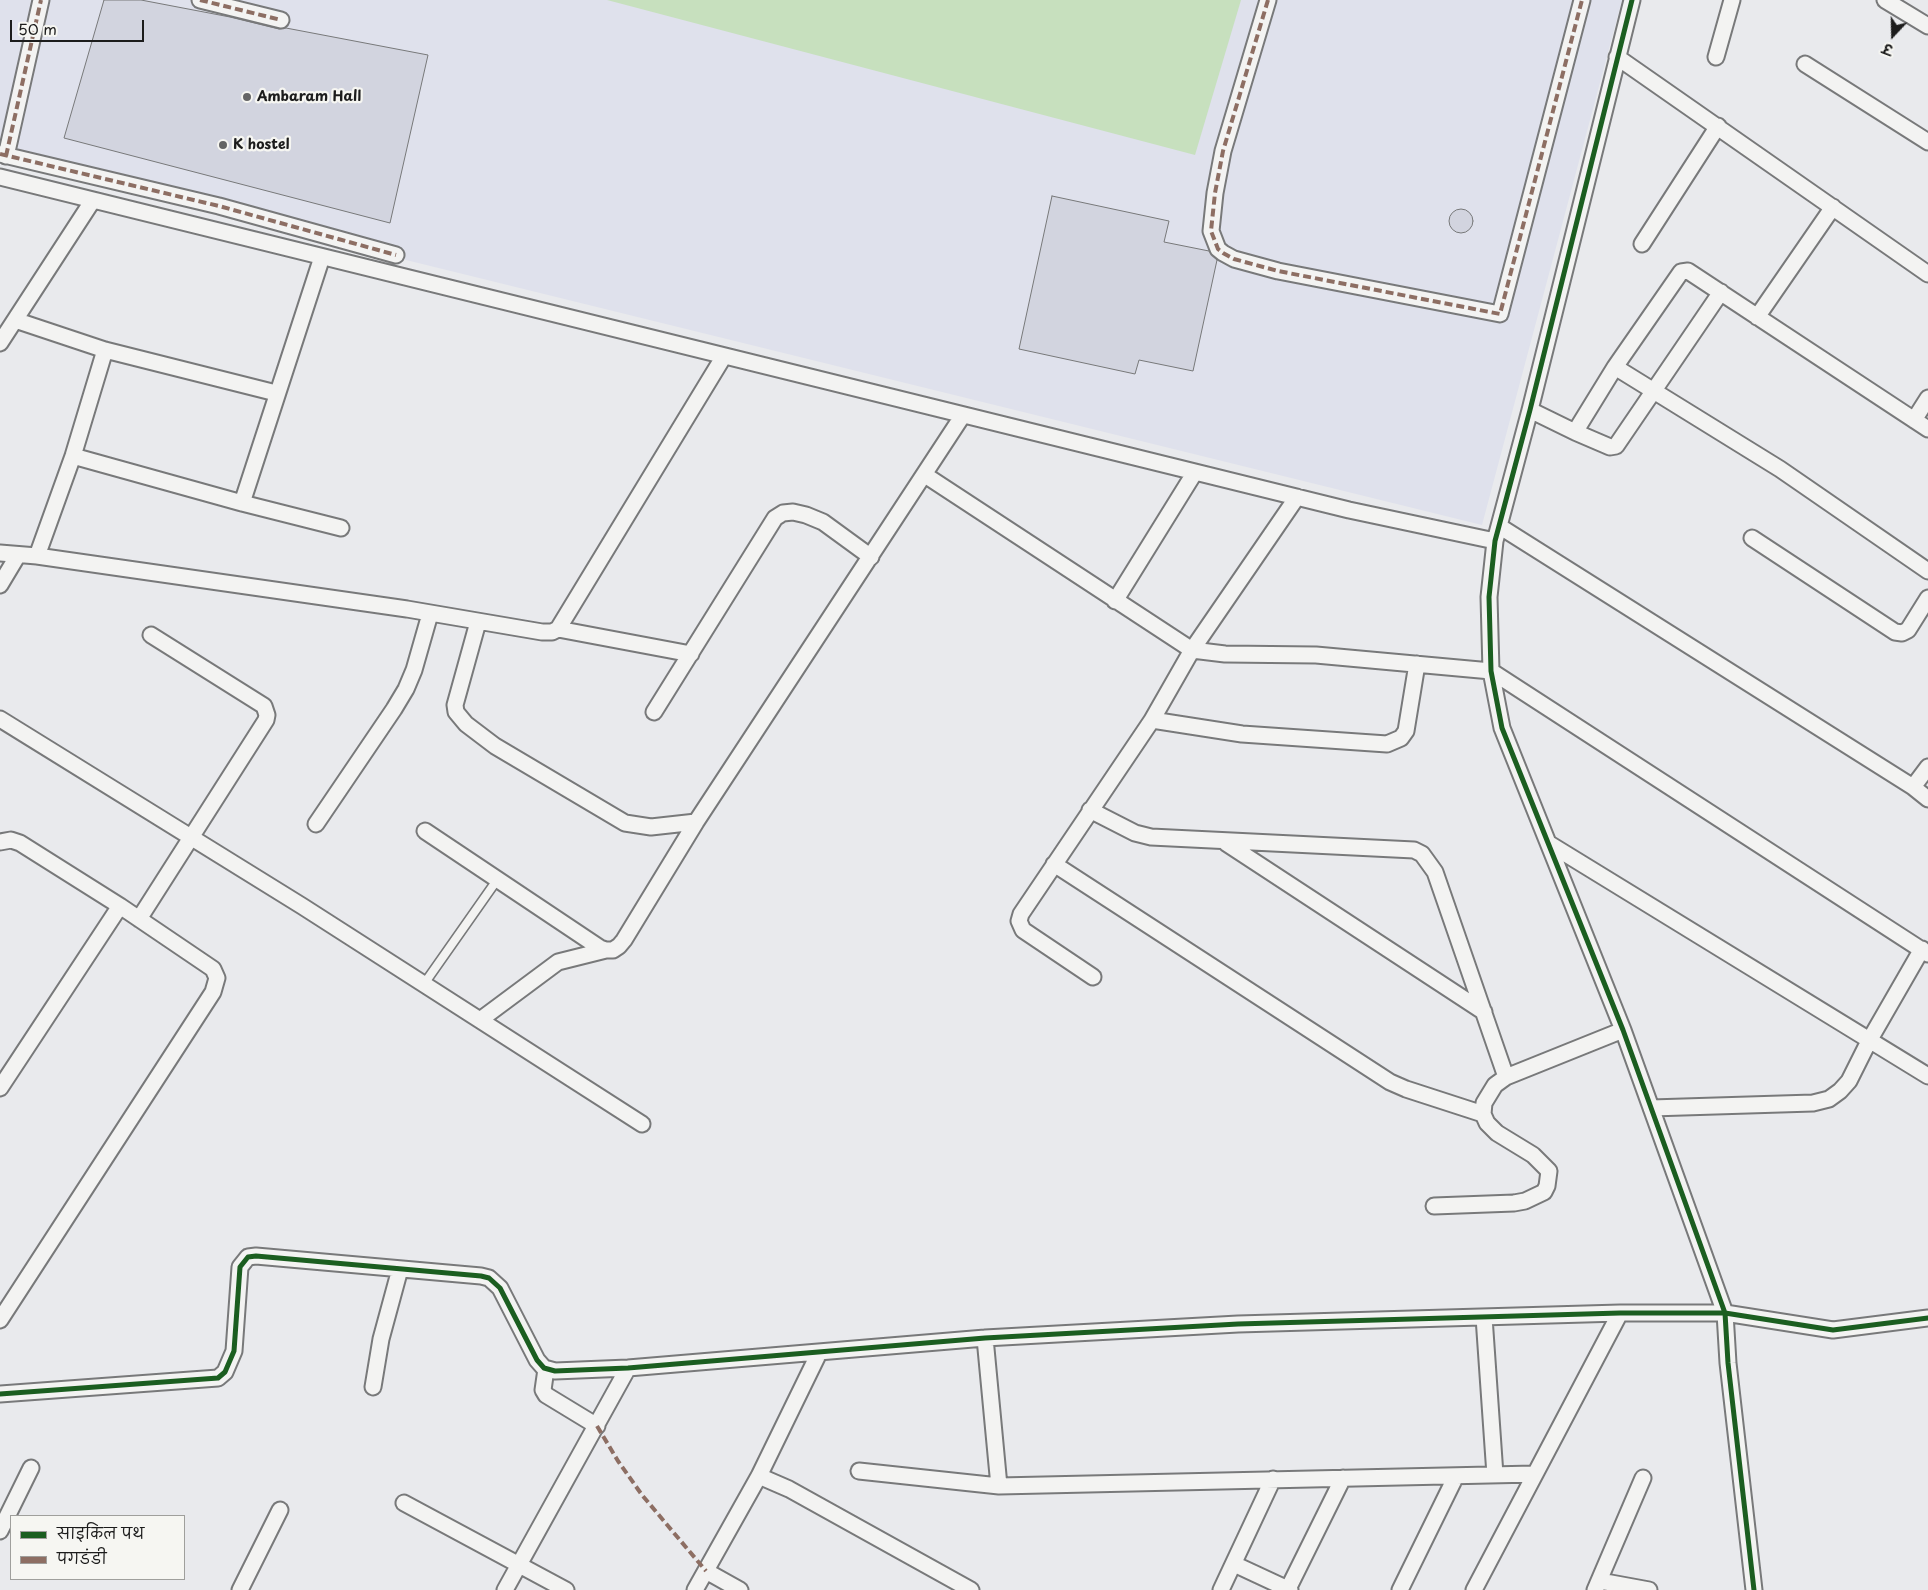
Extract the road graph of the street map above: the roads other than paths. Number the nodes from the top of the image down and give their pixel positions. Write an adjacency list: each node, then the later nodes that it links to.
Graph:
1 (41, 0): 15 (street)
2 (200, 0): 8 (street)
3 (1268, 0): 4 (street)
4 (1582, 0)
5 (1632, 0): 10 (street)
6 (1732, 0): 11 (street)
7 (1884, 0): 9 (street)
8 (281, 20)
9 (1928, 26)
10 (1617, 57): 13 (street); 33 (street)
11 (1716, 57)
12 (1805, 64): 14 (street)
13 (1718, 126): 18 (street); 19 (street)
14 (1928, 142)
15 (3, 155): 20 (street)
16 (0, 177): 17 (street)
17 (93, 200): 21 (street); 25 (street)
18 (1833, 207): 22 (street); 24 (street)
19 (1642, 244)
20 (396, 255)
21 (322, 257): 28 (street); 31 (street)
22 (1928, 274)
23 (1721, 292): 24 (street); 29 (street); 30 (street)
24 (1757, 317): 35 (street)
25 (15, 320): 26 (street); 27 (street)
26 (0, 343)
27 (105, 350): 31 (street); 38 (street)
28 (724, 356): 34 (street); 57 (street)
29 (1615, 367): 30 (street); 37 (street)
30 (1652, 391): 37 (street); 51 (street)
31 (276, 393): 42 (street)
32 (1928, 398): 35 (street)
33 (1530, 410): 37 (street); 43 (street)
34 (963, 415): 39 (street); 40 (street)
35 (1914, 420): 36 (street)
36 (1928, 429)
37 (1575, 432)
38 (72, 456): 42 (street); 49 (street)
39 (1195, 472): 41 (street); 54 (street)
40 (925, 475): 50 (street); 54 (street)
41 (1297, 497): 46 (street); 59 (street)
42 (242, 504): 44 (street)
43 (1499, 526): 46 (street); 67 (street)
44 (342, 528)
45 (1752, 538): 53 (street)
46 (1495, 541): 62 (street)
47 (0, 553): 48 (street)
48 (18, 556): 49 (street); 52 (street)
49 (37, 556): 55 (street)
50 (871, 557): 60 (street); 70 (street)
51 (1928, 571)
52 (0, 585)
53 (1928, 598)
54 (1115, 601): 59 (street)
55 (430, 614): 56 (street); 71 (street)
56 (478, 622): 57 (street); 70 (street)
57 (558, 629): 60 (street)
58 (151, 635): 73 (street)
59 (1192, 650): 61 (street); 65 (street)
60 (691, 654): 63 (street)
61 (1417, 664): 62 (street); 65 (street)
62 (1490, 670): 76 (street); 82 (street)
63 (654, 712)
64 (0, 718): 73 (street)
65 (1152, 720): 69 (street)
66 (1928, 767): 67 (street)
67 (1913, 787): 68 (street)
68 (1928, 799)
69 (1090, 810): 75 (street); 77 (street)
70 (696, 822): 81 (street)
71 (316, 824)
72 (425, 831): 78 (street)
73 (192, 837): 80 (street); 84 (street)
74 (0, 842): 79 (street)
75 (1225, 842): 85 (street); 85 (street)
76 (1548, 842): 87 (street); 88 (street)
77 (1054, 864): 83 (street); 93 (street)
78 (497, 880): 81 (street); 84 (lane)
79 (120, 906): 80 (street); 91 (street)
80 (139, 919): 101 (street)
81 (606, 950): 86 (street)
82 (1925, 951): 88 (street)
83 (1093, 977)
84 (424, 984): 86 (street)
85 (1484, 1012): 90 (street)
86 (480, 1020): 94 (street)
87 (1623, 1030): 90 (street); 92 (street)
88 (1869, 1041): 89 (street); 92 (street)
89 (1928, 1076)
90 (1506, 1077): 93 (street)
91 (0, 1088)
92 (1651, 1108): 98 (street)
93 (1482, 1114): 95 (street)
94 (642, 1124)
95 (1434, 1206)
96 (400, 1269): 105 (street); 106 (street); 107 (street)
97 (1620, 1313): 98 (street); 99 (street); 111 (street)
98 (1725, 1313): 100 (street); 137 (street)
99 (1484, 1318): 102 (street); 112 (street)
100 (1928, 1318)
101 (0, 1320)
102 (985, 1338): 103 (street); 118 (street)
103 (819, 1352): 104 (street); 113 (street)
104 (628, 1368): 105 (street); 108 (street)
105 (546, 1369): 108 (street)
106 (373, 1388)
107 (0, 1394)
108 (597, 1426): 122 (street)
109 (31, 1468): 121 (street)
110 (859, 1472): 118 (street)
111 (1534, 1474): 112 (street); 135 (street)
112 (1495, 1475): 114 (street)
113 (759, 1476): 124 (street); 131 (street)
114 (1456, 1476): 115 (street); 134 (street)
115 (1343, 1478): 117 (street); 133 (street)
116 (1643, 1478): 125 (street)
117 (1273, 1479): 118 (street); 123 (street)
118 (999, 1486)
119 (404, 1503): 122 (street)
120 (280, 1510): 126 (street)
121 (0, 1531)
122 (519, 1564): 127 (street); 128 (street)
123 (1234, 1564): 132 (street); 133 (street)
124 (706, 1571): 129 (street); 130 (street)
125 (1597, 1586): 136 (street)
126 (240, 1590)
127 (505, 1590)
128 (566, 1590)
129 (695, 1590)
130 (740, 1590)
131 (971, 1590)
132 (1221, 1590)
133 (1289, 1590)
134 (1400, 1590)
135 (1474, 1590)
136 (1649, 1590)
137 (1754, 1590)

